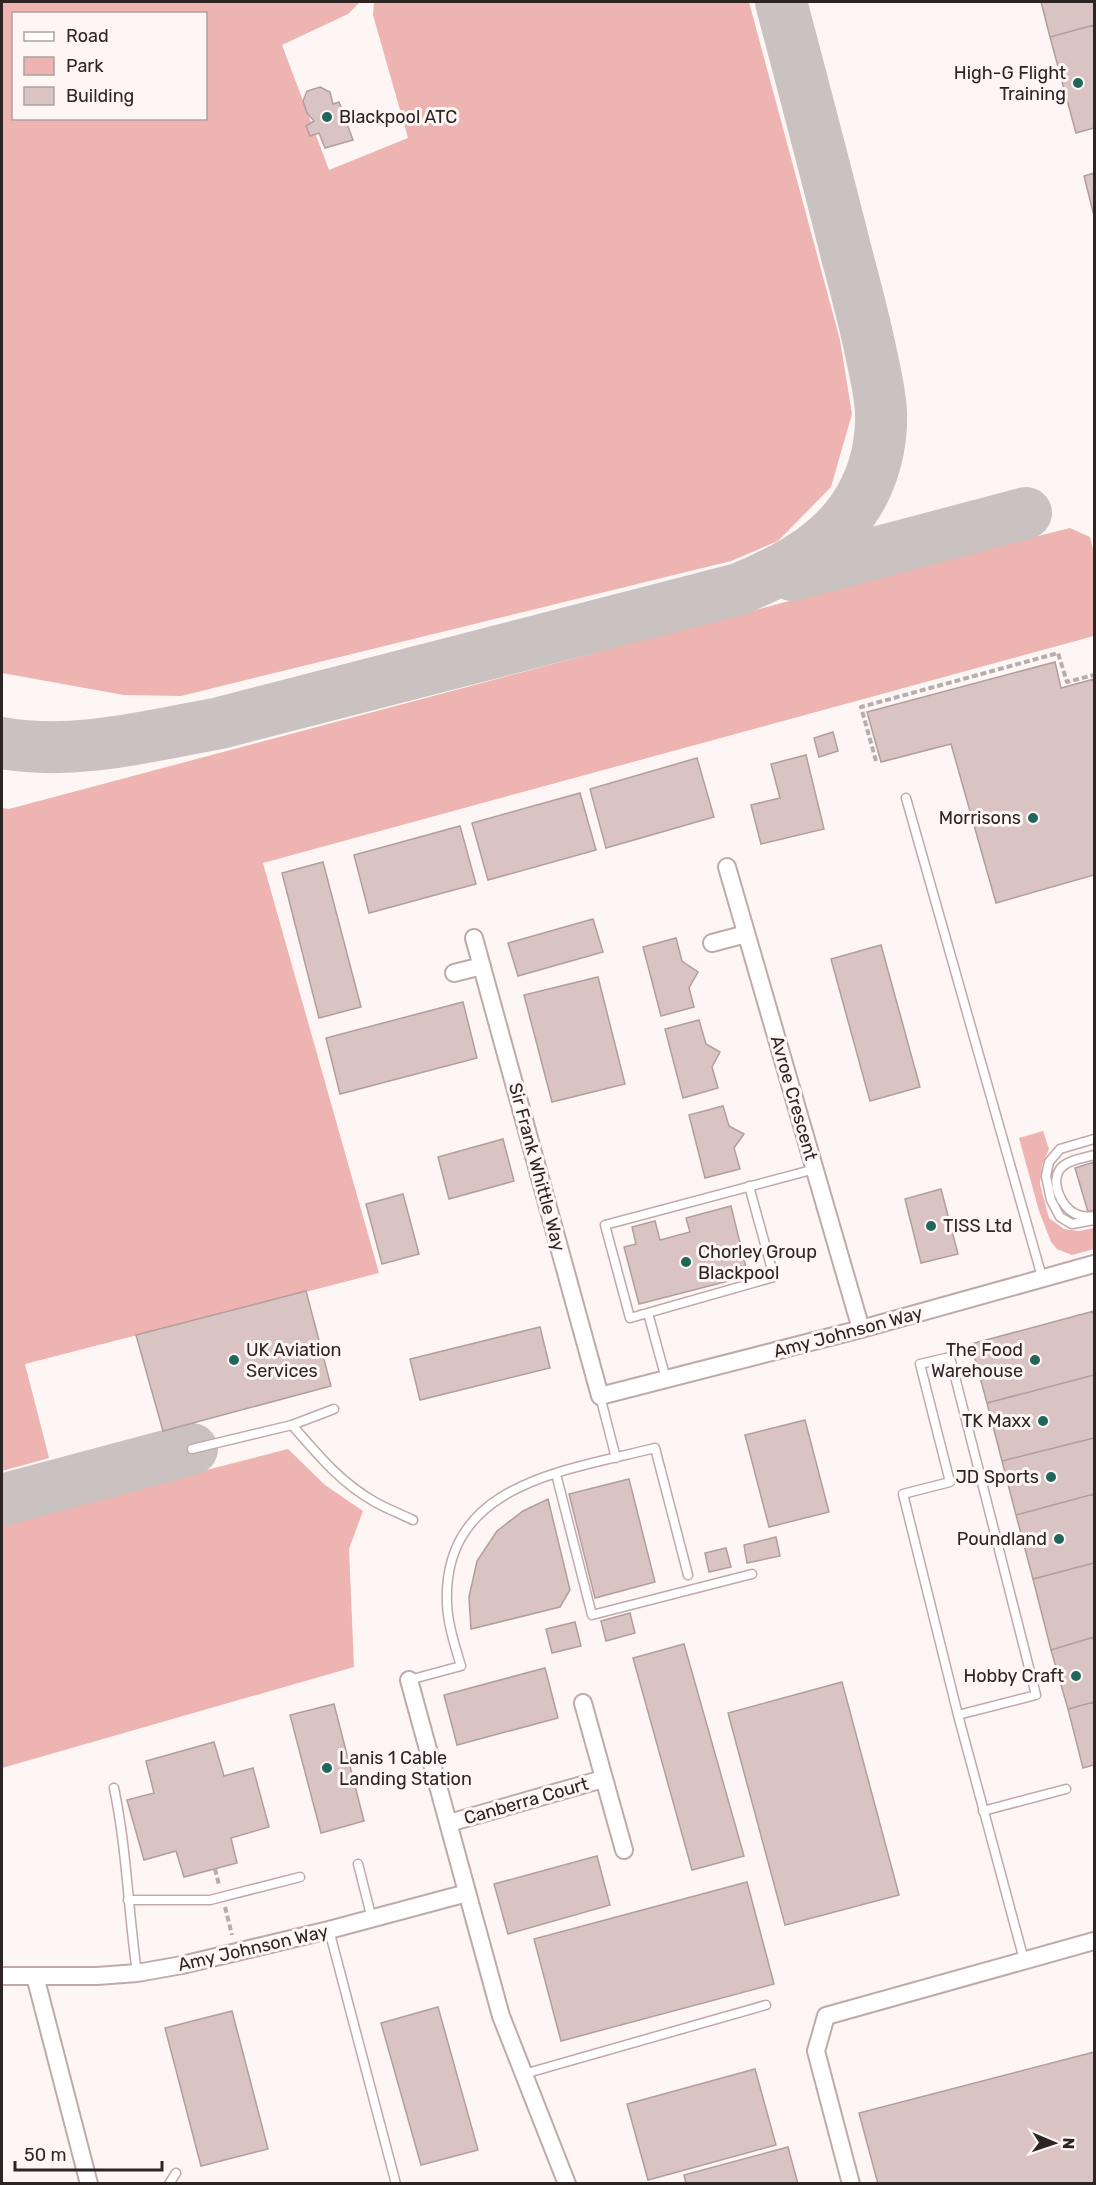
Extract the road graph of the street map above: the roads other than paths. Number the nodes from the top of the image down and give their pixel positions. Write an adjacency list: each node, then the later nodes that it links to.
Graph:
1 (906, 798): 14 (lane)
2 (727, 867): 3 (street, Avroe Crescent)
3 (746, 934): 5 (street); 10 (street, Avroe Crescent)
4 (474, 938): 6 (street, Sir Frank Whittle Way)
5 (712, 943)
6 (482, 966): 7 (street); 18 (street, Sir Frank Whittle Way)
7 (454, 973)
8 (1095, 1139): 12 (lane)
9 (1095, 1155): 12 (lane)
10 (814, 1169): 11 (lane); 16 (street, Avroe Crescent)
11 (749, 1186): 15 (lane); 15 (lane)
12 (1095, 1218)
13 (1095, 1264): 14 (street, Amy Johnson Way)
14 (1042, 1278): 16 (street, Amy Johnson Way)
15 (648, 1313): 17 (lane)
16 (861, 1329): 17 (street, Amy Johnson Way)
17 (666, 1379): 18 (street, Amy Johnson Way)
18 (600, 1396): 22 (lane)
19 (334, 1409): 20 (lane)
20 (292, 1425): 21 (lane); 24 (lane)
21 (192, 1449)
22 (616, 1458): 23 (lane); 26 (lane)
23 (556, 1474): 25 (lane); 27 (lane)
24 (413, 1520)
25 (752, 1574)
26 (688, 1575)
27 (409, 1680): 34 (street)
28 (583, 1703): 30 (street, Canberra Court)
29 (958, 1715): 29 (lane); 33 (lane)
30 (603, 1779): 34 (street, Canberra Court); 35 (street, Canberra Court)
31 (114, 1788): 39 (lane)
32 (1066, 1789): 33 (lane)
33 (983, 1811): 43 (lane)
34 (449, 1823): 38 (street)
35 (624, 1850)
36 (358, 1864): 40 (lane)
37 (300, 1877): 39 (lane)
38 (467, 1893): 40 (street, Amy Johnson Way); 48 (street)
39 (128, 1900): 44 (lane)
40 (372, 1919): 41 (street, Amy Johnson Way)
41 (329, 1930): 44 (street, Amy Johnson Way); 53 (lane)
42 (1095, 1941): 43 (street)
43 (1024, 1960): 54 (street)
44 (136, 1973): 46 (street, Amy Johnson Way)
45 (2, 1976): 46 (street, Amy Johnson Way)
46 (35, 1976): 51 (street)
47 (766, 2005): 48 (lane)
48 (524, 2073): 50 (street)
49 (176, 2173): 52 (lane)
50 (562, 2183)
51 (89, 2184)
52 (169, 2184)
53 (396, 2184)
54 (851, 2184)

